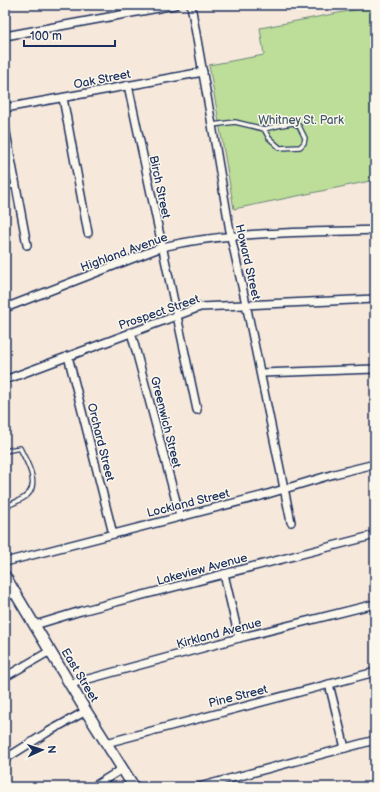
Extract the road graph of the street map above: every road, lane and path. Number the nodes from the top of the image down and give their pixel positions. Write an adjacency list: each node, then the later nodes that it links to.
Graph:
1 (175, 5): 3 (street)
2 (191, 5): 4 (street, Howard Street)
3 (5, 36)
4 (203, 72): 5 (street, Oak Street); 8 (street, Howard Street)
5 (128, 85): 6 (street, Oak Street); 19 (street, Birch Street)
6 (63, 98): 7 (street, Oak Street); 16 (street)
7 (5, 108)
8 (212, 125): 10 (lane); 17 (street, Howard Street)
9 (5, 127): 11 (street)
10 (264, 129): 10 (lane)
11 (13, 168): 12 (lane); 13 (street)
12 (5, 169)
13 (16, 186): 14 (lane); 18 (street)
14 (5, 187)
15 (375, 230): 17 (street, Highland Avenue)
16 (88, 233)
17 (231, 237): 19 (street, Highland Avenue); 21 (street, Howard Street)
18 (27, 245)
19 (162, 247): 22 (street, Highland Avenue); 23 (street, Birch Street)
20 (375, 299): 21 (street, Prospect Street)
21 (246, 304): 23 (street, Prospect Street); 27 (street, Howard Street)
22 (5, 308)
23 (177, 314): 24 (street, Prospect Street); 29 (street, Birch Street)
24 (131, 332): 25 (street, Prospect Street); 34 (street, Greenwich Street)
25 (68, 356): 28 (street, Prospect Street); 36 (street, Orchard Street)
26 (375, 369): 27 (street)
27 (261, 373): 32 (street, Howard Street)
28 (5, 380)
29 (197, 410)
30 (5, 452): 33 (lane)
31 (375, 464): 32 (street, Lockland Street)
32 (285, 489): 34 (street, Lockland Street); 35 (street, Howard Street)
33 (5, 508)
34 (180, 516): 36 (street, Lockland Street)
35 (291, 522)
36 (113, 534): 38 (street, Lockland Street)
37 (375, 535): 39 (street, Lakeview Avenue)
38 (5, 562)
39 (224, 574): 44 (street, Lakeview Avenue); 45 (street)
40 (5, 576): 41 (main road, East Street)
41 (15, 592): 42 (street); 44 (main road, East Street)
42 (5, 598)
43 (375, 604): 45 (street, Kirkland Avenue)
44 (35, 625): 46 (main road, East Street)
45 (239, 638): 49 (street, Kirkland Avenue)
46 (50, 651): 48 (street); 49 (main road, East Street)
47 (375, 672): 50 (street, Pine Street)
48 (5, 677)
49 (70, 684): 51 (main road, East Street)
50 (329, 684): 53 (street, Pine Street); 54 (street)
51 (86, 711): 53 (main road, East Street); 55 (street)
52 (375, 740): 54 (street)
53 (106, 743): 56 (main road, East Street)
54 (346, 748): 57 (street)
55 (5, 759)
56 (122, 769): 58 (street); 59 (main road, East Street)
57 (211, 785): 60 (street)
58 (92, 787)
59 (134, 787)
60 (199, 787)

